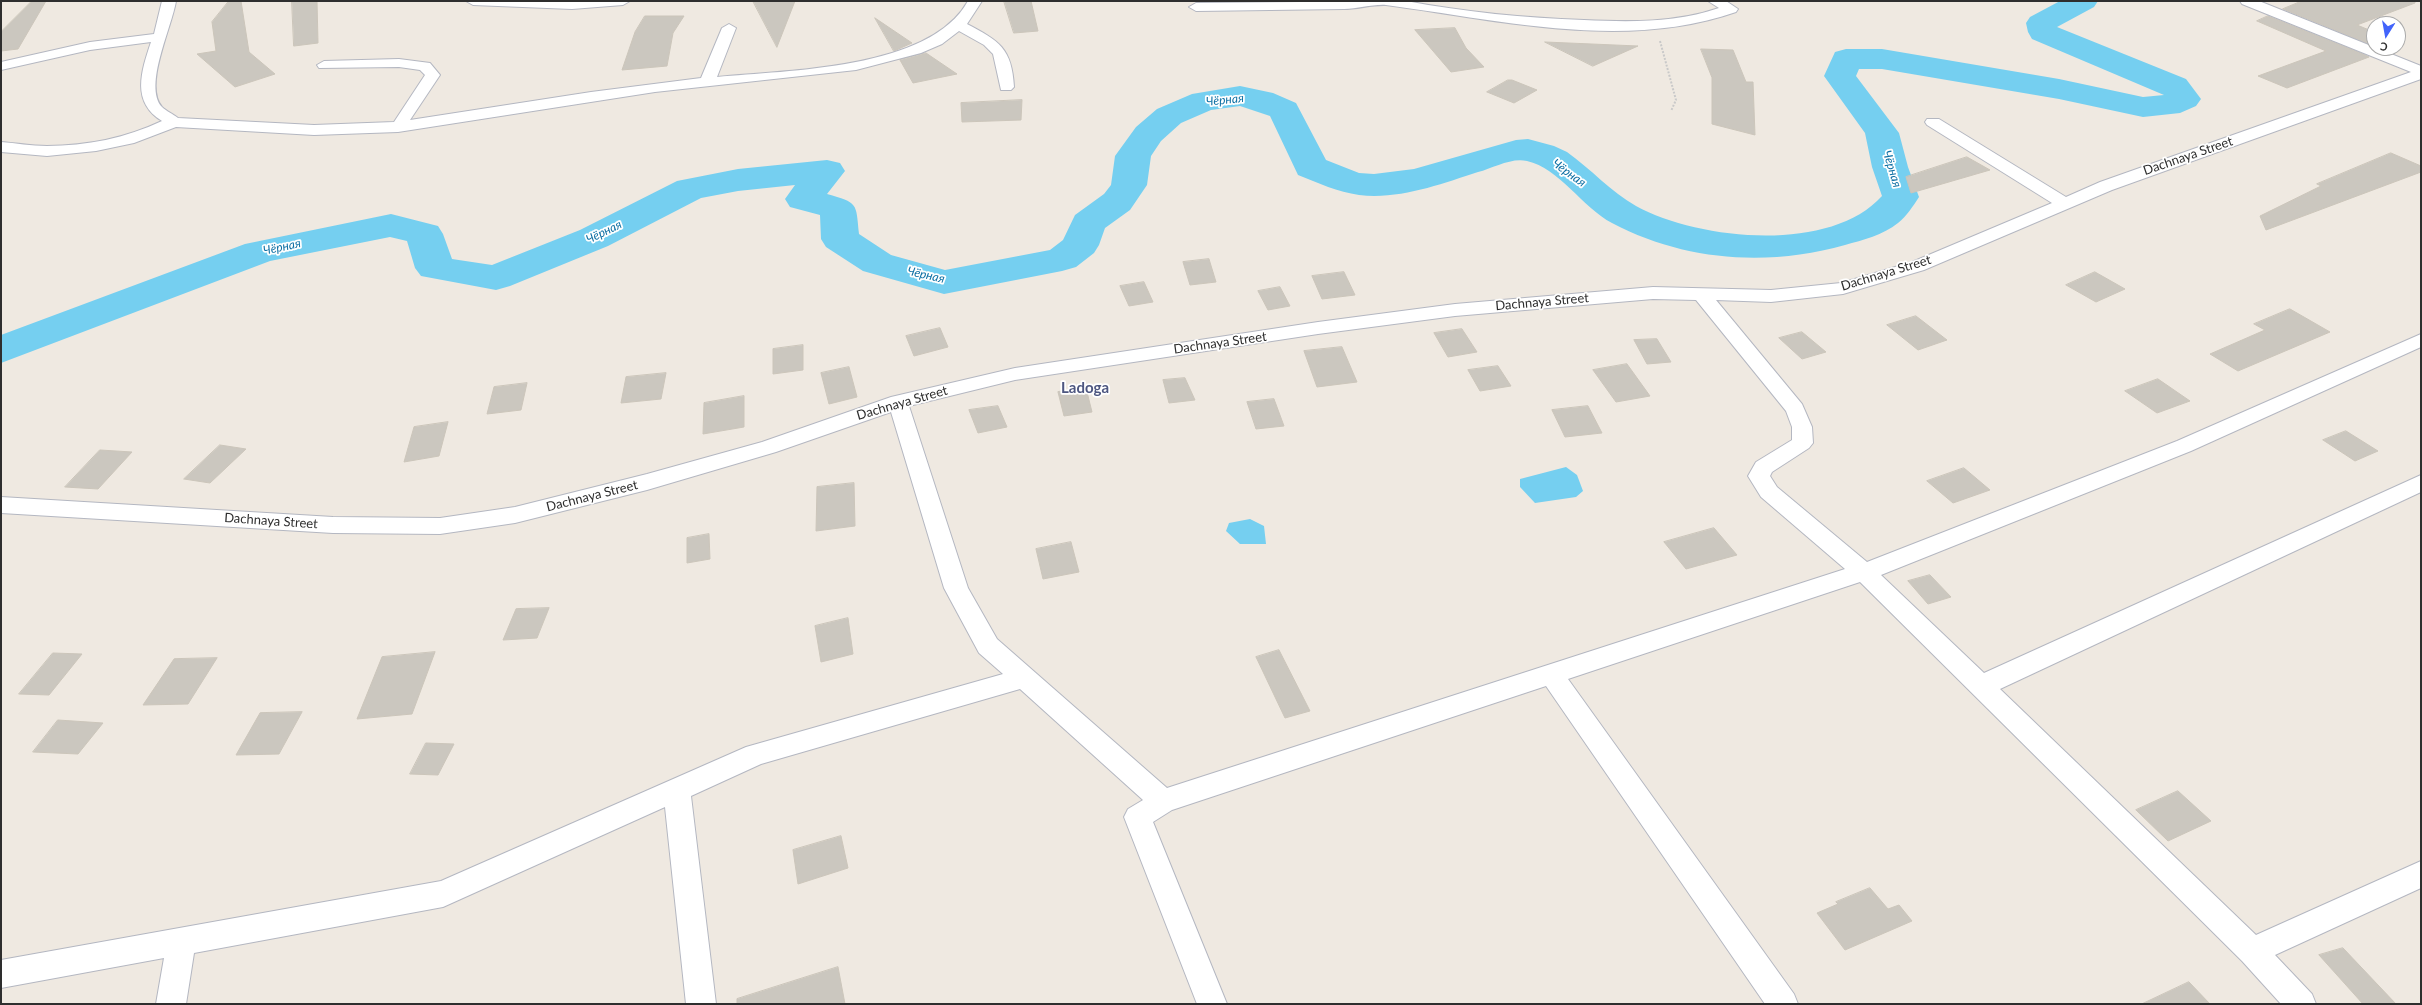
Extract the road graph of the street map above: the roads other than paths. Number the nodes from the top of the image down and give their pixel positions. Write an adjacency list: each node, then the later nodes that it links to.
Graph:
1 (169, 1): 11 (street)
2 (473, 1): 3 (street)
3 (623, 1)
4 (975, 1): 9 (street)
5 (1384, 1): 6 (street); 8 (street)
6 (1715, 1)
7 (2247, 1): 14 (street)
8 (1196, 7)
9 (960, 26): 15 (street); 16 (street)
10 (729, 28): 15 (street)
11 (160, 37): 13 (street); 17 (street)
12 (324, 65): 19 (street)
13 (1, 66)
14 (2421, 73): 21 (street, Dachnaya Street)
15 (707, 82): 19 (street)
16 (1006, 87)
17 (174, 122): 19 (street); 20 (street)
18 (1933, 122): 21 (street)
19 (398, 126)
20 (1, 147)
21 (2065, 204): 22 (street, Dachnaya Street)
22 (1701, 294): 24 (street, Dachnaya Street); 27 (street)
23 (2421, 340): 27 (street)
24 (898, 402): 26 (street, Dachnaya Street); 29 (street)
25 (2421, 483): 30 (street)
26 (1, 505)
27 (1864, 572): 28 (street); 30 (street)
28 (1551, 674): 32 (street); 40 (street)
29 (1025, 678): 31 (street); 32 (street)
30 (1981, 686): 35 (street)
31 (677, 790): 34 (street); 38 (street)
32 (1163, 802): 39 (street)
33 (2421, 874): 35 (street)
34 (181, 942): 36 (street); 37 (street)
35 (2252, 951): 41 (street)
36 (1, 974)
37 (171, 1004)
38 (701, 1004)
39 (1212, 1004)
40 (1783, 1004)
41 (2301, 1004)

